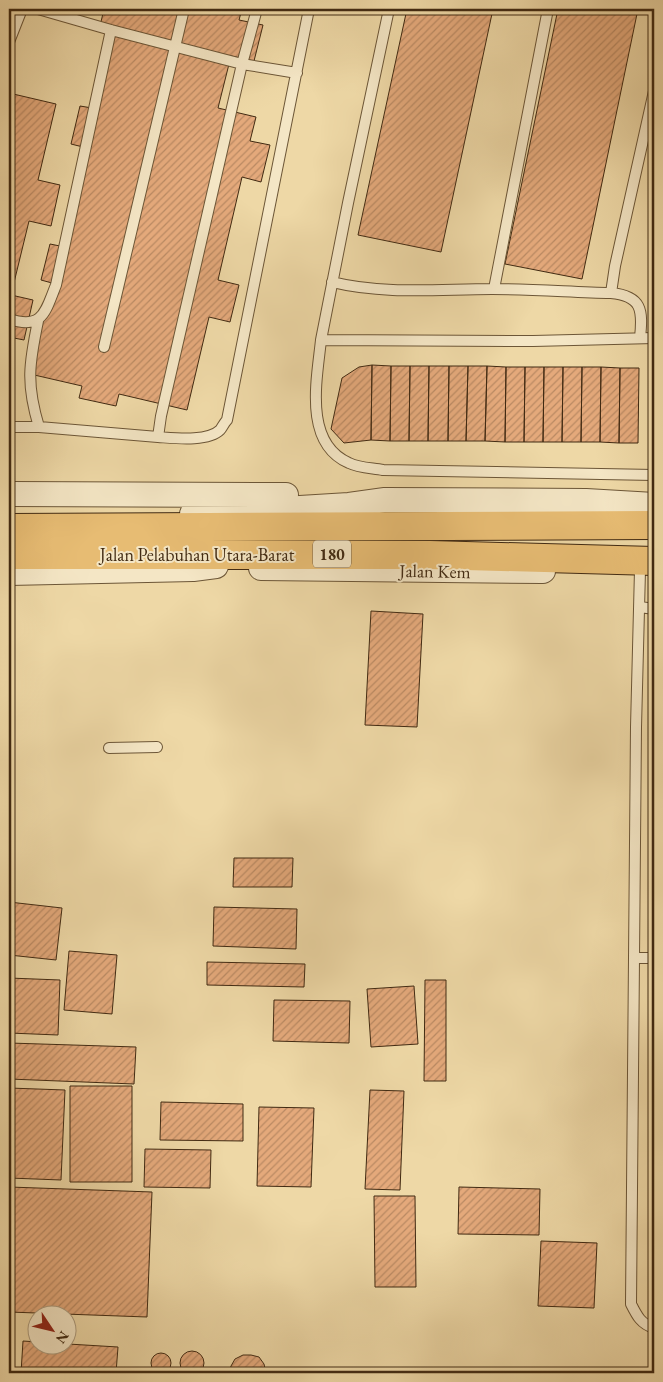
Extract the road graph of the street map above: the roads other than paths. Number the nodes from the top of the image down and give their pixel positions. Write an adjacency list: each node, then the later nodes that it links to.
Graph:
1 (22, 9): 9 (lane)
2 (38, 9): 8 (lane)
3 (184, 9): 10 (lane)
4 (257, 9): 11 (lane)
5 (309, 9): 12 (lane)
6 (389, 9): 14 (lane)
7 (548, 9): 15 (lane)
8 (111, 30): 10 (lane); 18 (lane)
9 (9, 42)
10 (175, 46): 11 (lane); 22 (lane)
11 (242, 64): 12 (lane); 25 (lane)
12 (297, 73): 25 (lane)
13 (654, 91): 16 (lane)
14 (332, 282): 15 (lane); 21 (lane)
15 (494, 289): 16 (lane)
16 (611, 293): 19 (lane)
17 (9, 319): 18 (lane)
18 (38, 321): 24 (lane)
19 (640, 338): 20 (lane); 21 (lane)
20 (654, 338)
21 (321, 340): 26 (lane)
22 (104, 347)
23 (9, 428): 24 (lane)
24 (39, 428): 25 (lane)
25 (158, 437)
26 (654, 475)
27 (9, 494): 28 (street)
28 (385, 500): 29 (street); 30 (street)
29 (654, 505)
30 (9, 516)
31 (654, 525): 32 (main road, Jalan Pelabuhan Utara-Barat / 180)
32 (9, 528)
33 (9, 554): 36 (main road, Jalan Pelabuhan Utara-Barat / 180)
34 (9, 565): 35 (street, Jalan Kem)
35 (216, 566): 36 (street, Jalan Kem); 37 (street, Jalan Kem)
36 (649, 567): 38 (lane)
37 (9, 573)
38 (640, 608): 39 (lane); 42 (lane)
39 (654, 608)
40 (158, 747): 41 (lane)
41 (109, 748)
42 (634, 958): 43 (lane); 44 (lane)
43 (654, 958)
44 (654, 1328)

